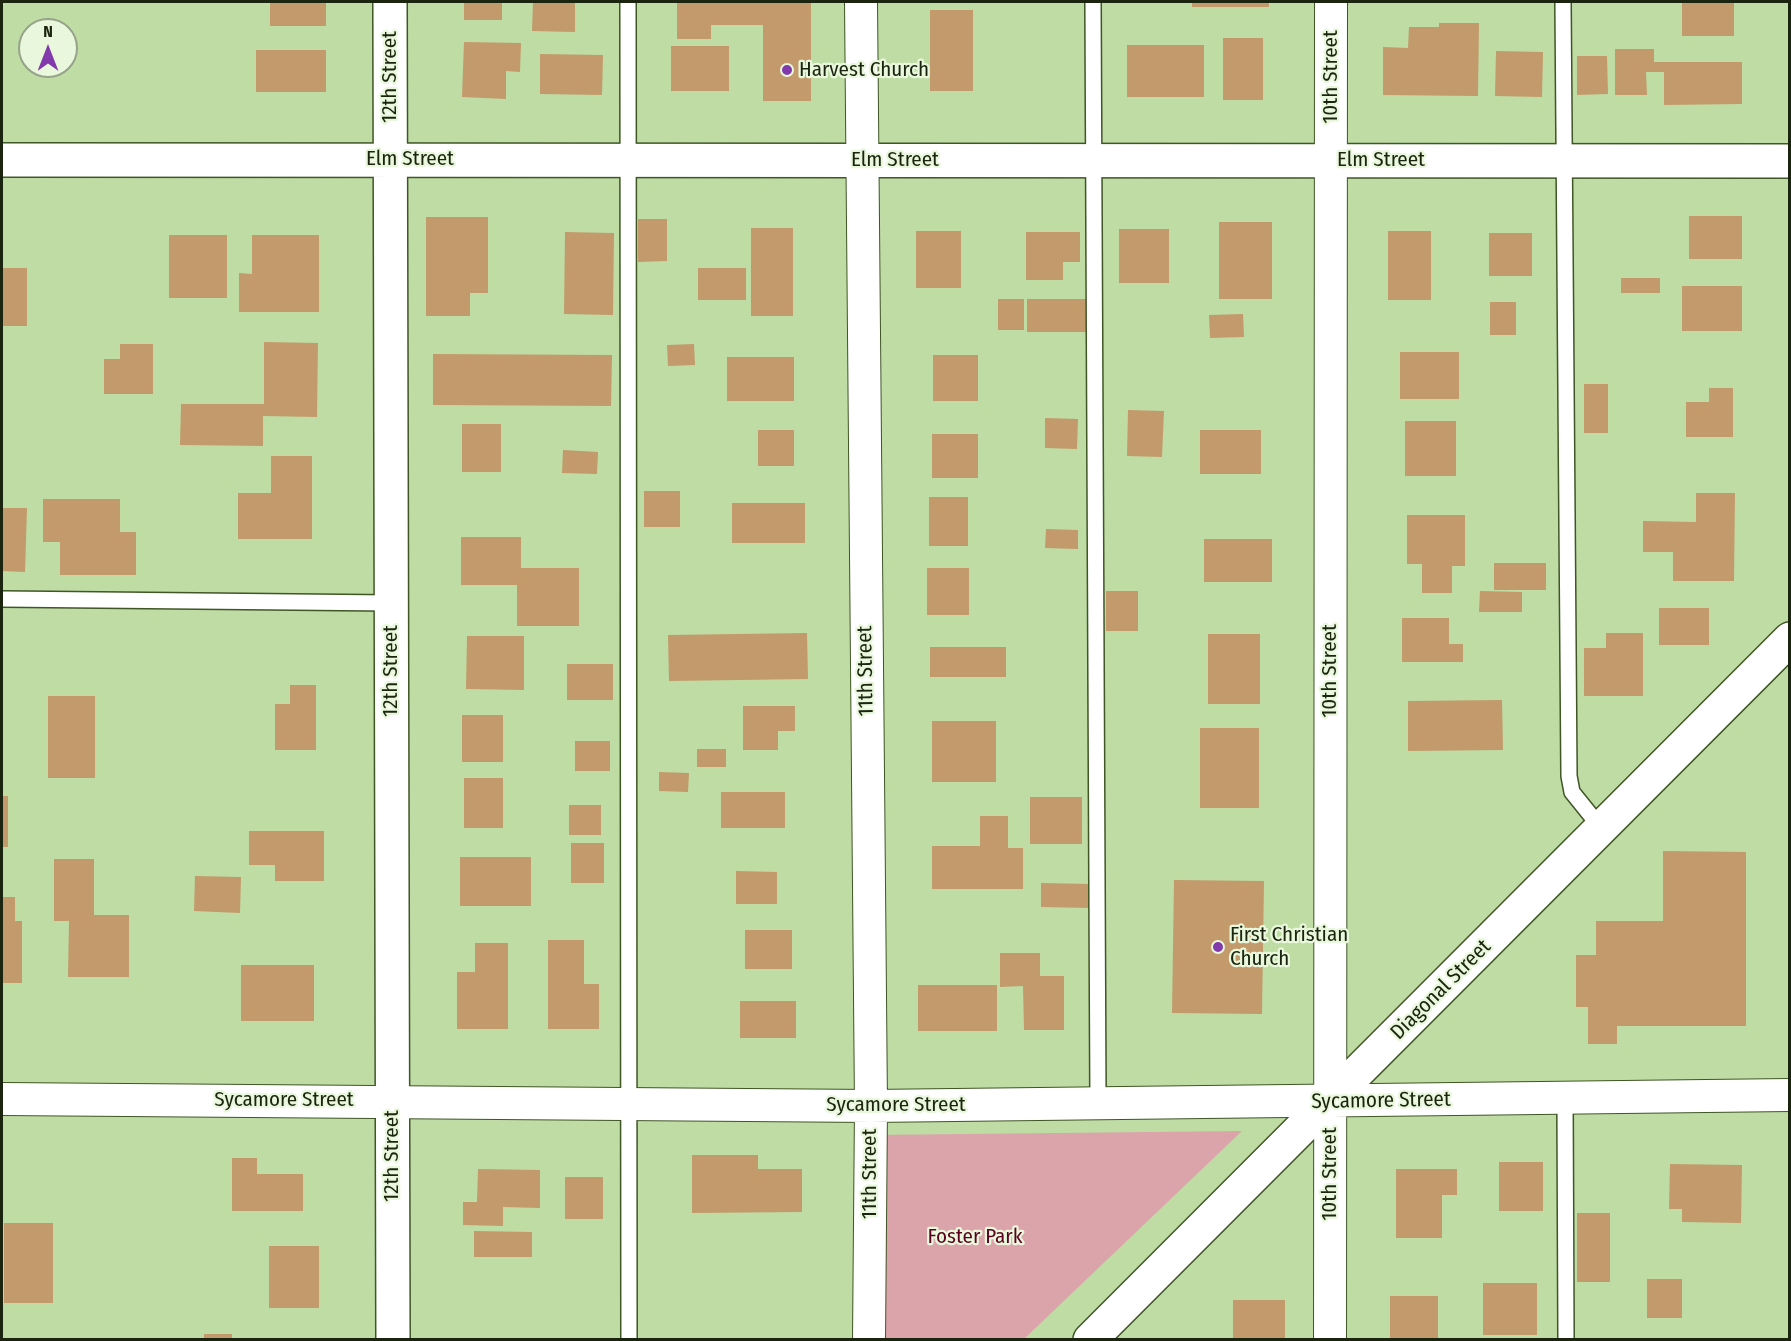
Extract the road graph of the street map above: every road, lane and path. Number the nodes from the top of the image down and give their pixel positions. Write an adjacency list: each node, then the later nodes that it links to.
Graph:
1 (390, 2): 7 (main road, 12th Street)
2 (628, 2): 9 (lane)
3 (861, 2): 13 (street, 11th Street)
4 (1093, 2): 10 (lane)
5 (1331, 2): 11 (street, 10th Street)
6 (1563, 2): 12 (lane)
7 (390, 159): 8 (main road, Elm Street); 9 (main road, Elm Street); 16 (main road, 12th Street)
8 (2, 160)
9 (628, 160): 13 (main road, Elm Street); 24 (lane)
10 (1094, 160): 11 (main road, Elm Street); 13 (main road, Elm Street); 25 (lane)
11 (1331, 160): 12 (main road, Elm Street); 23 (street, 10th Street)
12 (1563, 160): 14 (main road, Elm Street); 18 (lane)
13 (861, 161): 26 (street, 11th Street)
14 (1790, 161)
15 (2, 599): 16 (lane)
16 (391, 603): 22 (main road, 12th Street)
17 (1790, 639): 18 (main road, Diagonal Street)
18 (1601, 828): 23 (main road, Diagonal Street)
19 (1790, 1095): 20 (street, Sycamore Street)
20 (1565, 1098): 23 (street, Sycamore Street); 32 (lane)
21 (2, 1099): 22 (street, Sycamore Street)
22 (392, 1101): 24 (street, Sycamore Street); 27 (main road, 12th Street)
23 (1329, 1102): 25 (street, Sycamore Street); 30 (main road, Diagonal Street); 31 (street, 10th Street)
24 (629, 1103): 26 (street, Sycamore Street); 28 (lane)
25 (1098, 1104): 26 (street, Sycamore Street)
26 (871, 1106): 29 (street, 11th Street)
27 (393, 1340)
28 (629, 1340)
29 (869, 1340)
30 (1090, 1340)
31 (1330, 1340)
32 (1566, 1340)

